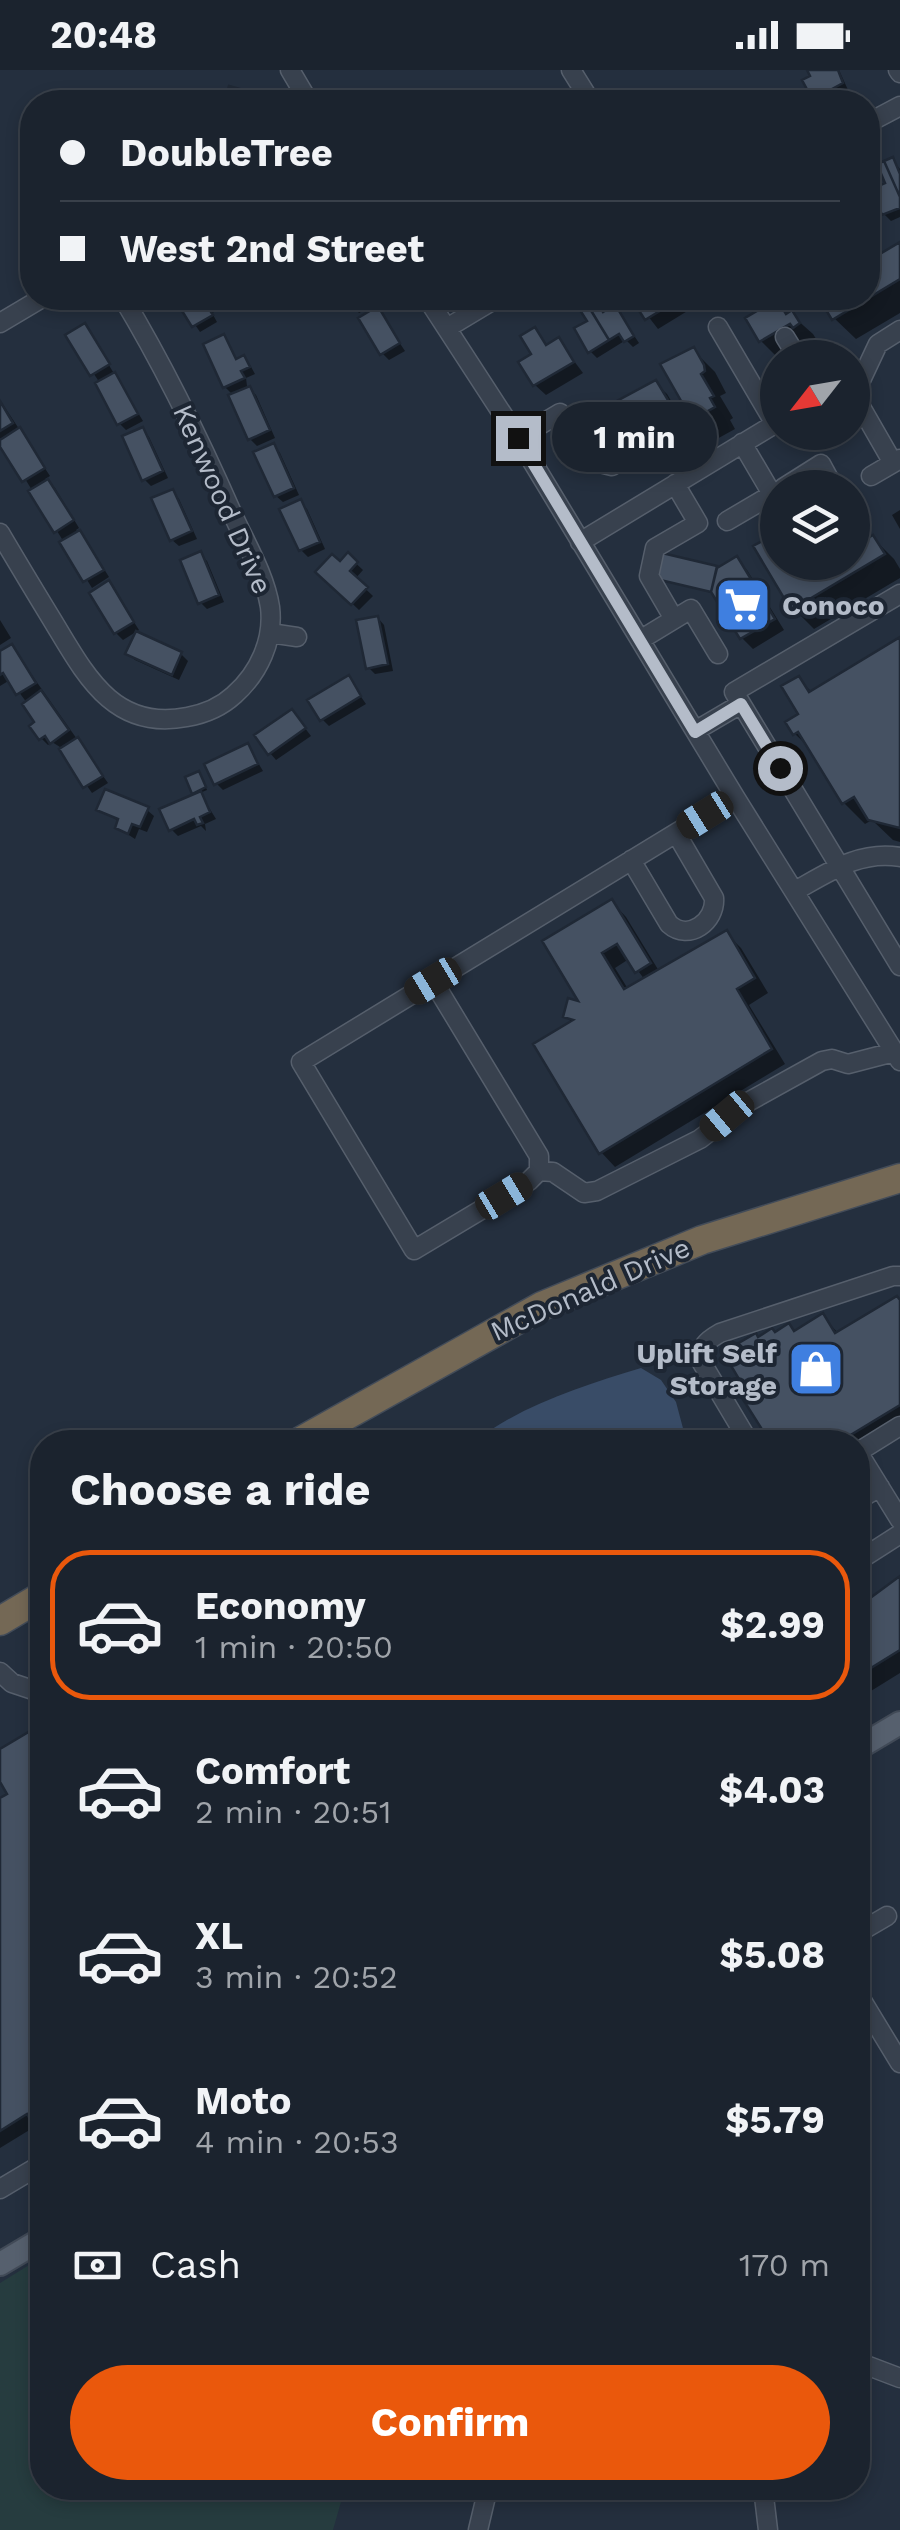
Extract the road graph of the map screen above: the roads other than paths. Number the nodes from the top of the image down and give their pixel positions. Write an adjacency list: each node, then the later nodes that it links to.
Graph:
1 (22, 310): 5 (street)
2 (129, 310): 28 (street, Kenwood Drive)
3 (435, 310): 7 (street)
4 (477, 310): 7 (street)
5 (0, 323)
6 (718, 327): 12 (street)
7 (447, 328): 15 (street)
8 (900, 330): 11 (street)
9 (785, 337): 10 (street)
10 (787, 340)
11 (870, 360)
12 (760, 397)
13 (870, 421): 17 (street)
14 (760, 432): 16 (street)
15 (518, 438): 19 (street); 25 (street)
16 (742, 443): 18 (street); 19 (street)
17 (896, 461): 20 (street)
18 (762, 470)
19 (695, 472): 21 (street)
20 (872, 476)
21 (675, 484): 25 (street); 27 (street)
22 (760, 502): 23 (street)
23 (727, 521)
24 (0, 533): 33 (street)
25 (580, 542): 30 (street)
26 (900, 594): 32 (street)
27 (674, 619): 30 (street); 31 (street)
28 (270, 633): 29 (street); 33 (street, Kenwood Drive)
29 (297, 637)
30 (640, 640): 34 (street)
31 (718, 654)
32 (741, 704): 34 (street); 40 (street)
33 (152, 720): 35 (street)
34 (695, 732): 36 (street)
35 (149, 740)
36 (735, 797): 37 (street); 41 (street)
37 (676, 834): 39 (street); 39 (street)
38 (900, 857): 40 (street)
39 (632, 860): 43 (street)
40 (839, 866): 41 (street); 42 (street)
41 (795, 891): 44 (street)
42 (900, 966)
43 (433, 981): 46 (street); 46 (street)
44 (897, 1056): 45 (street); 46 (street)
45 (900, 1077)
46 (539, 1171)
47 (900, 1178): 50 (highway, McDonald Drive)
48 (900, 1276): 51 (street)
49 (900, 1426): 52 (street)
50 (320, 1430)
51 (742, 1430)
52 (870, 1445)
53 (870, 1471): 54 (street)
54 (880, 1486): 55 (street); 56 (street)
55 (870, 1492)
56 (900, 1520)
57 (900, 1534): 58 (street)
58 (870, 1553)
59 (30, 1603): 60 (highway)
60 (0, 1621)
61 (0, 1672): 62 (street)
62 (30, 1689)
63 (900, 1723): 64 (main road)
64 (870, 1741)
65 (887, 1916): 66 (street)
66 (870, 1926)
67 (870, 2014): 68 (street)
68 (900, 2063)
69 (30, 2171): 70 (street)
70 (0, 2189)
71 (30, 2245): 72 (main road)
72 (0, 2264)
73 (870, 2367): 74 (street)
74 (900, 2378)
75 (485, 2500): 77 (street)
76 (764, 2500): 78 (street)
77 (478, 2530)
78 (768, 2530)

